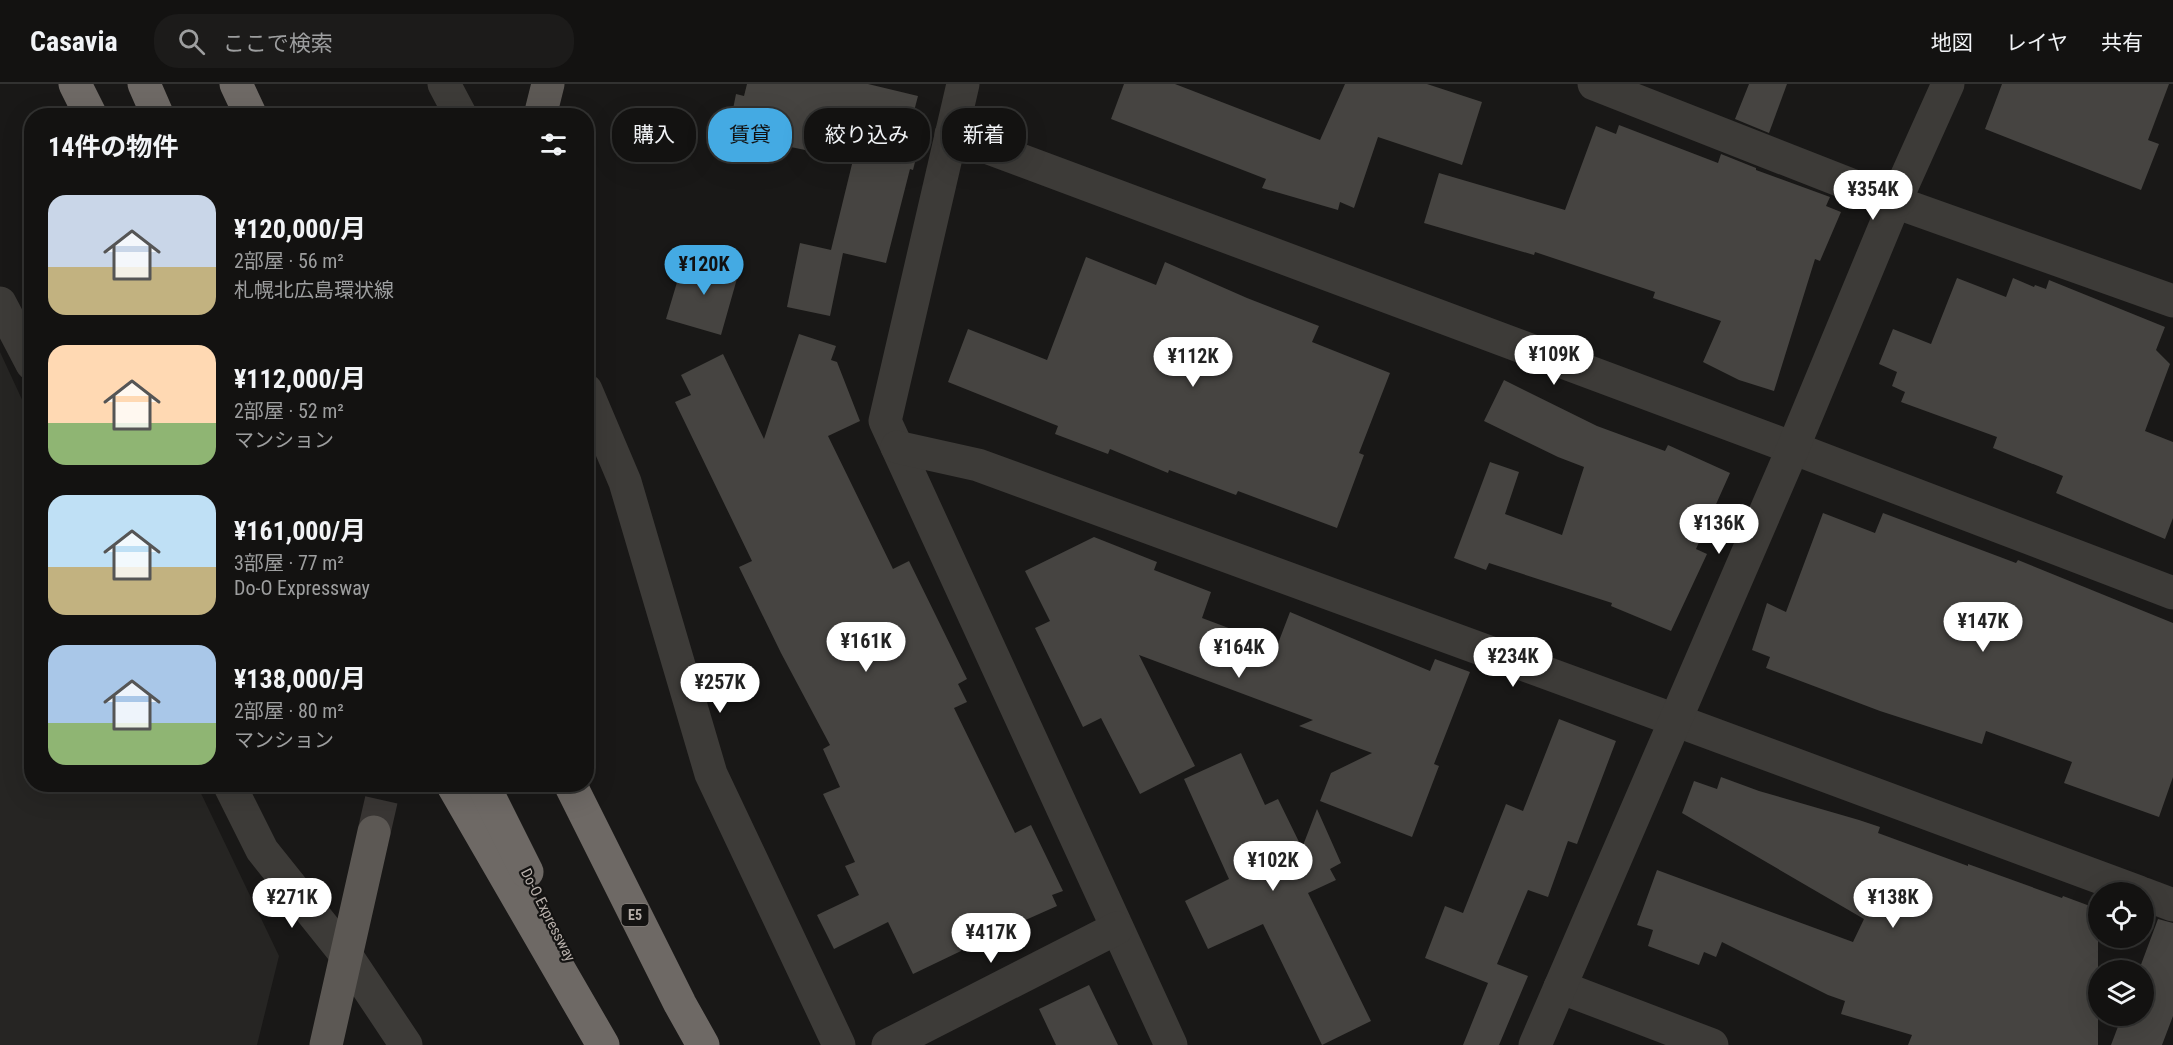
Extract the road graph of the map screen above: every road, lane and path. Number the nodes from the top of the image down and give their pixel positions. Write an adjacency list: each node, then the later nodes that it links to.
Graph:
1 (75, 84): 9 (highway)
2 (144, 84): 10 (highway)
3 (236, 84): 11 (highway)
4 (444, 84): 12 (street)
5 (548, 84): 13 (main road)
6 (963, 84): 14 (street)
7 (1594, 84): 17 (street)
8 (1948, 84): 17 (street)
9 (88, 108)
10 (154, 108)
11 (247, 108)
12 (457, 108)
13 (542, 108)
14 (957, 108)
15 (945, 162): 22 (street)
16 (1026, 162): 23 (street)
17 (1895, 202): 18 (street); 23 (street)
18 (2173, 301)
19 (0, 303): 20 (street)
20 (24, 349)
21 (594, 409): 42 (street)
22 (897, 447): 25 (street); 34 (street)
23 (1793, 448): 24 (street); 25 (street)
24 (2173, 593)
25 (1676, 720): 31 (street); 36 (street)
26 (233, 792): 35 (street)
27 (457, 792): 39 (highway)
28 (487, 792): 40 (highway, Do-O Expressway)
29 (574, 792): 41 (highway, E5)
30 (374, 832): 35 (main road)
31 (2111, 882)
32 (2154, 898): 33 (street)
33 (2173, 905)
34 (1117, 928): 43 (street); 44 (street)
35 (346, 955): 37 (main road); 38 (street)
36 (1560, 987): 45 (street); 46 (street)
37 (326, 1045)
38 (406, 1045)
39 (603, 1045)
40 (614, 1045)
41 (703, 1045)
42 (839, 1045)
43 (888, 1045)
44 (1171, 1045)
45 (1535, 1045)
46 (1712, 1045)

